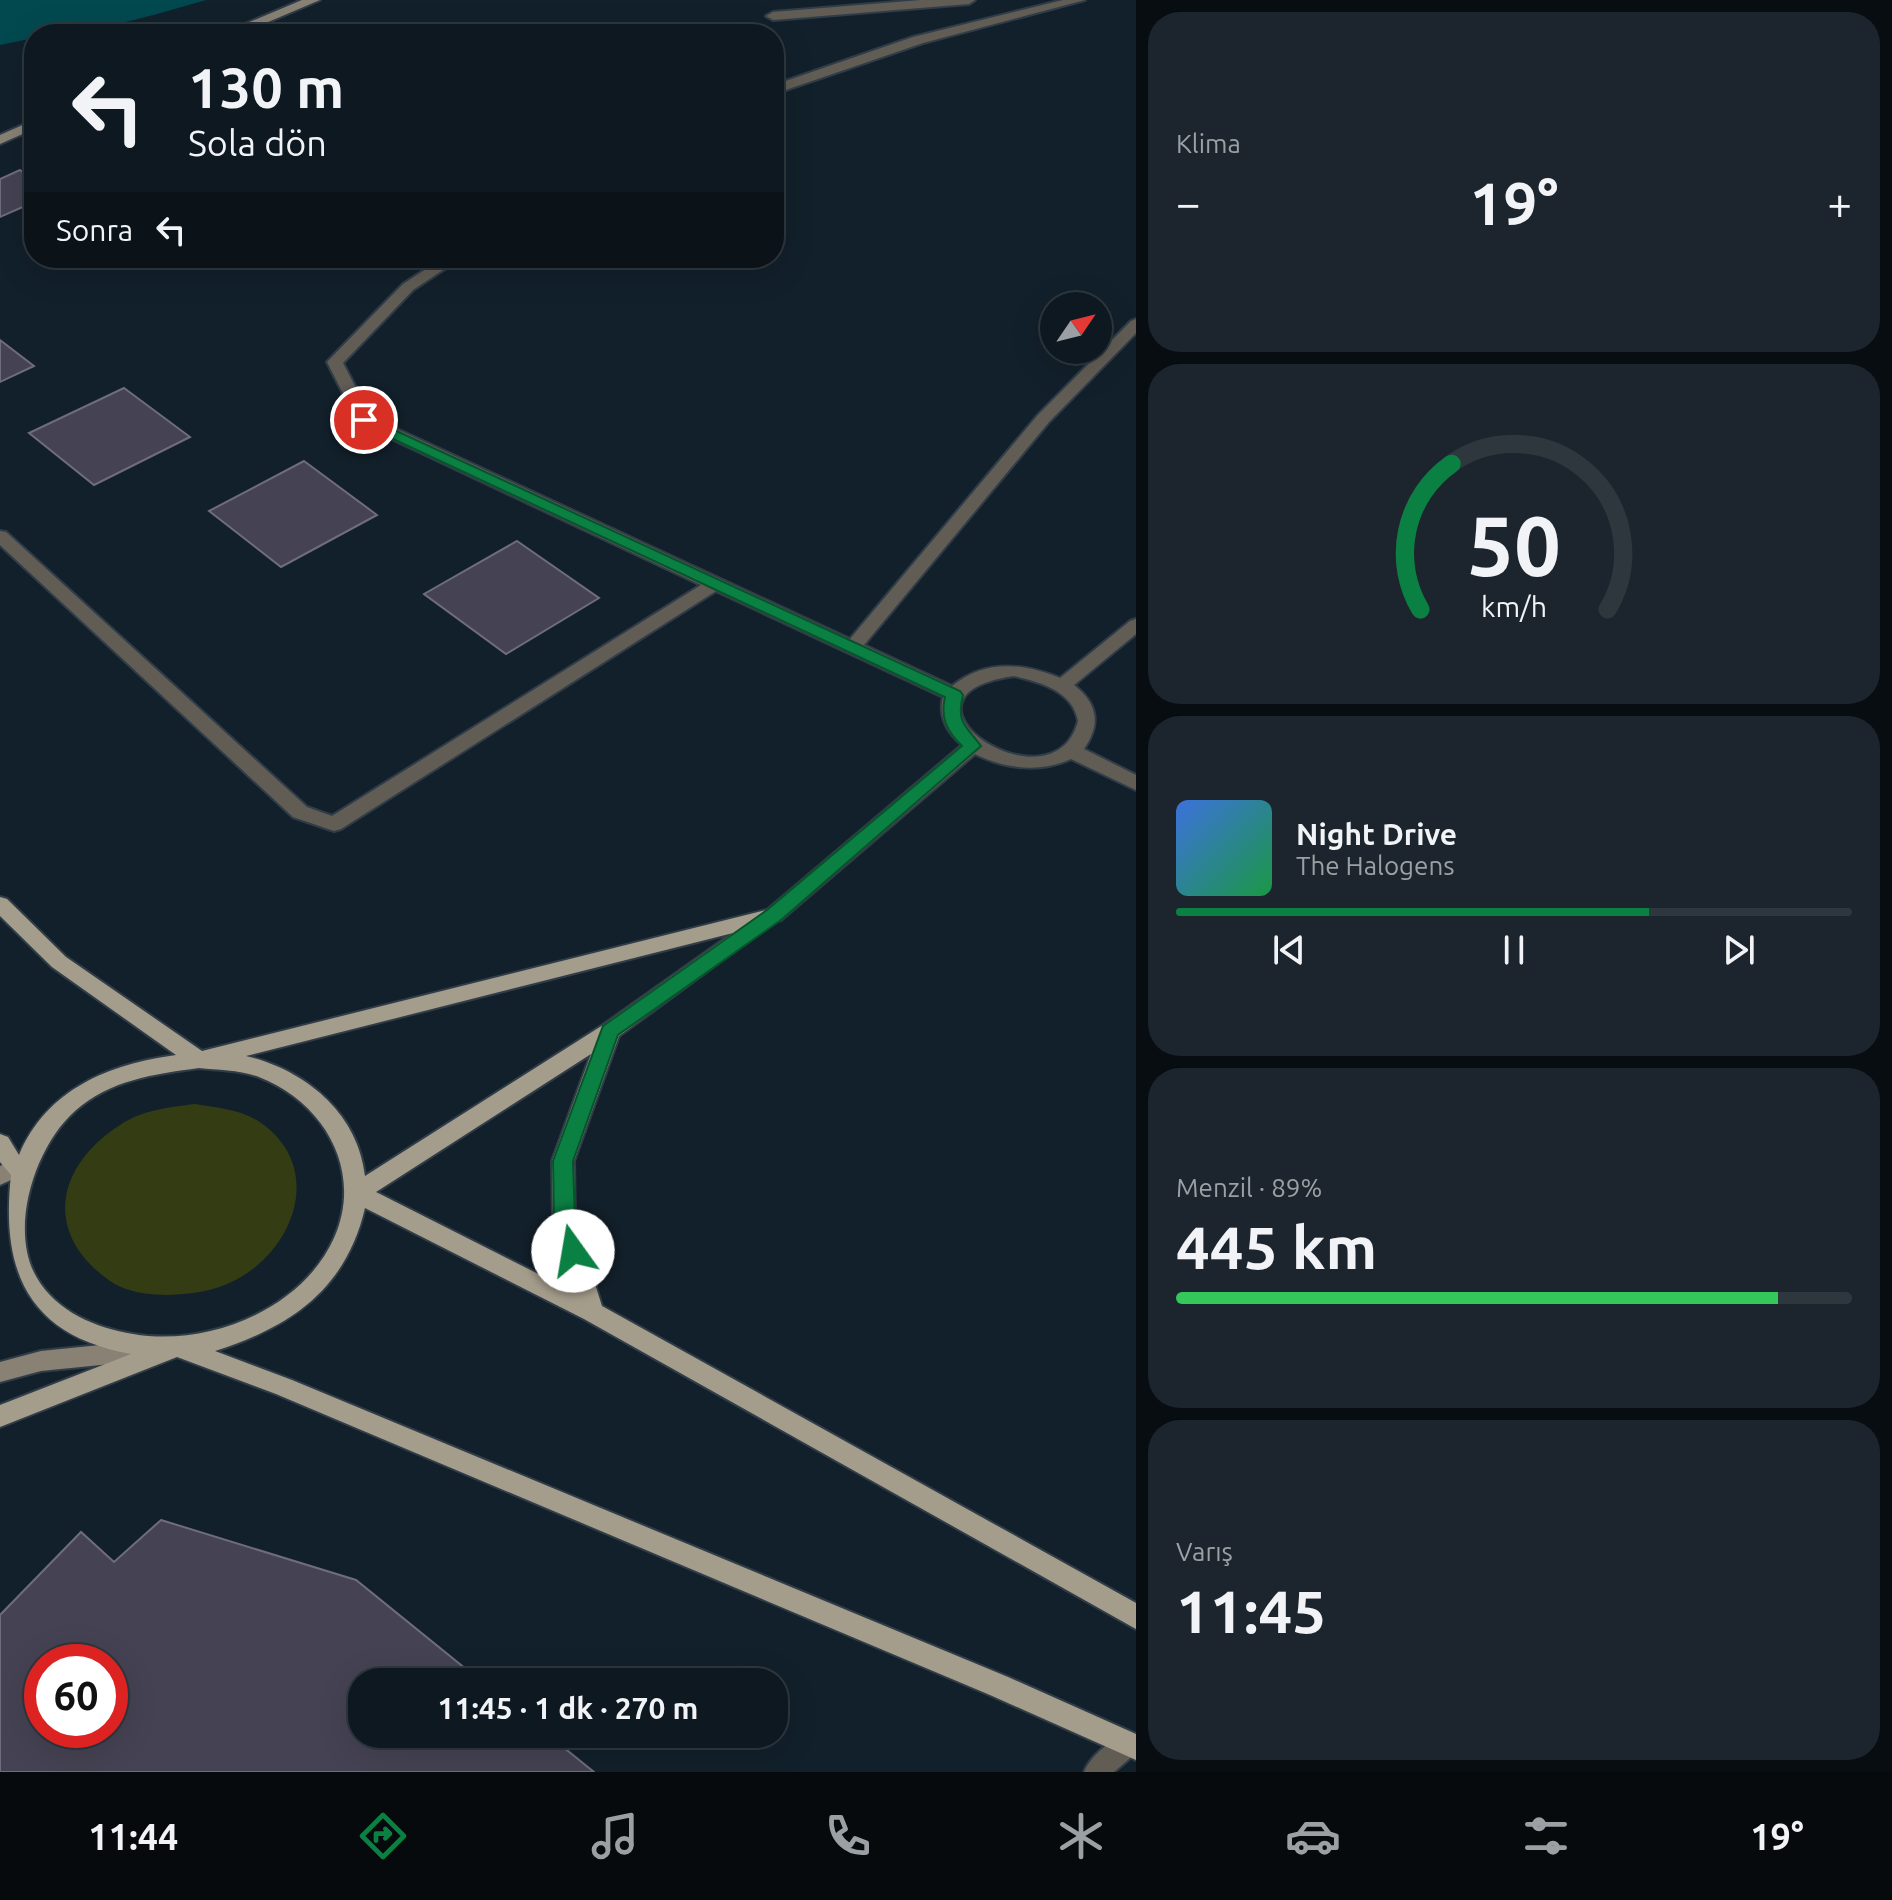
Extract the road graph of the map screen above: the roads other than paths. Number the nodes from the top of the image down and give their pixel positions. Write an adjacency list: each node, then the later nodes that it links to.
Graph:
1 (314, 0): 5 (main road)
2 (969, 0): 4 (street)
3 (1079, 0): 6 (street)
4 (773, 16)
5 (253, 24)
6 (784, 87)
7 (24, 129): 8 (main road)
8 (0, 140)
9 (437, 268): 12 (street)
10 (1136, 324): 14 (street)
11 (0, 536): 12 (street)
12 (715, 584): 14 (street)
13 (1136, 625): 15 (street)
14 (853, 647): 16 (street)
15 (1063, 685): 16 (street); 18 (street)
16 (954, 695): 17 (street)
17 (973, 746): 18 (street); 21 (street)
18 (1071, 751): 19 (street)
19 (1136, 783)
20 (0, 904): 23 (main road)
21 (774, 915): 22 (main road); 23 (main road)
22 (610, 1031): 26 (main road); 27 (main road)
23 (199, 1060): 25 (main road); 26 (main road)
24 (0, 1143): 25 (main road)
25 (8, 1172): 28 (main road)
26 (357, 1193): 27 (main road); 28 (main road)
27 (592, 1312): 31 (main road)
28 (177, 1347): 29 (main road); 30 (main road); 32 (main road)
29 (0, 1372)
30 (0, 1416)
31 (1136, 1617)
32 (1132, 1745): 33 (lane)
33 (1096, 1772)

